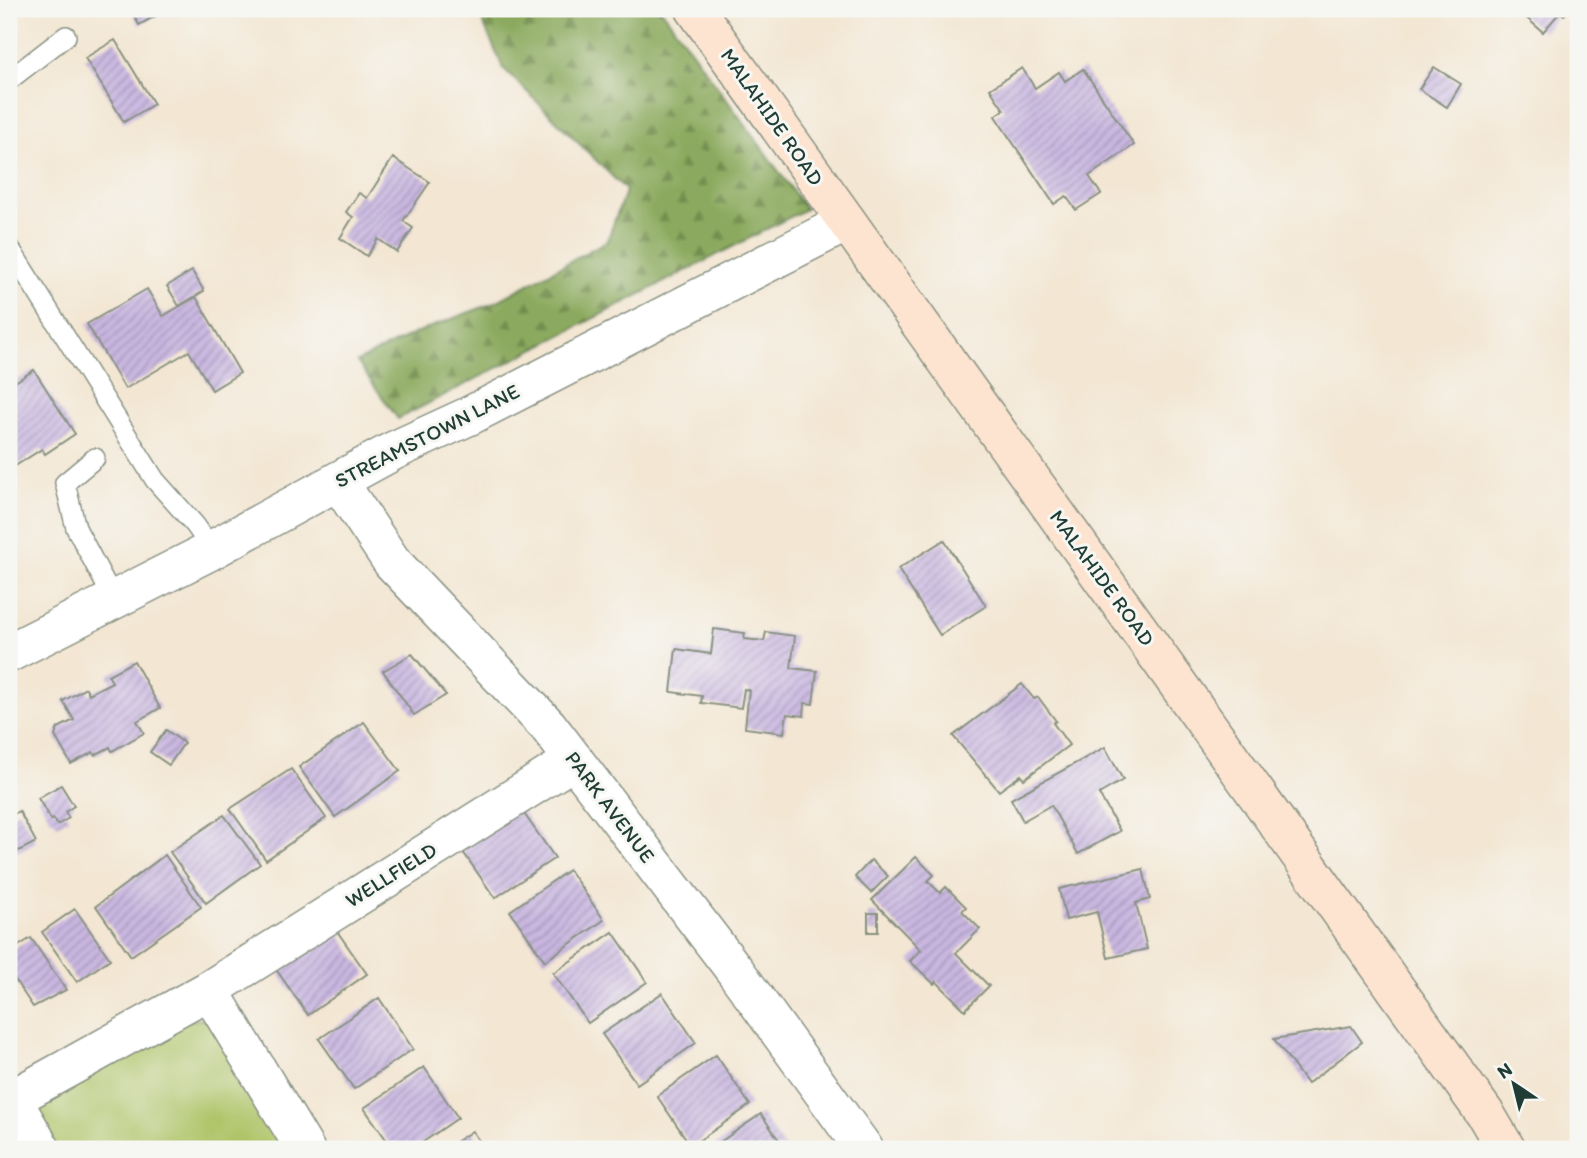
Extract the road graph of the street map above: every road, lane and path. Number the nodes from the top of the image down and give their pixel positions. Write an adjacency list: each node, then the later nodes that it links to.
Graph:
1 (695, 9): 4 (main road, MALAHIDE ROAD)
2 (66, 36): 3 (lane)
3 (9, 80)
4 (847, 222): 7 (street, STREAMSTOWN LANE); 17 (main road, MALAHIDE ROAD)
5 (9, 247): 8 (lane)
6 (95, 458): 9 (lane)
7 (338, 481): 8 (street, STREAMSTOWN LANE); 11 (street, PARK AVENUE)
8 (212, 549): 9 (street, STREAMSTOWN LANE)
9 (114, 600): 10 (street, STREAMSTOWN LANE)
10 (9, 653)
11 (574, 760): 12 (street, WELLFIELD); 16 (street, PARK AVENUE)
12 (208, 990): 13 (street, WELLFIELD); 15 (street)
13 (10, 1100): 14 (street, WELLFIELD)
14 (41, 1149)
15 (305, 1149)
16 (863, 1149)
17 (1506, 1149)

